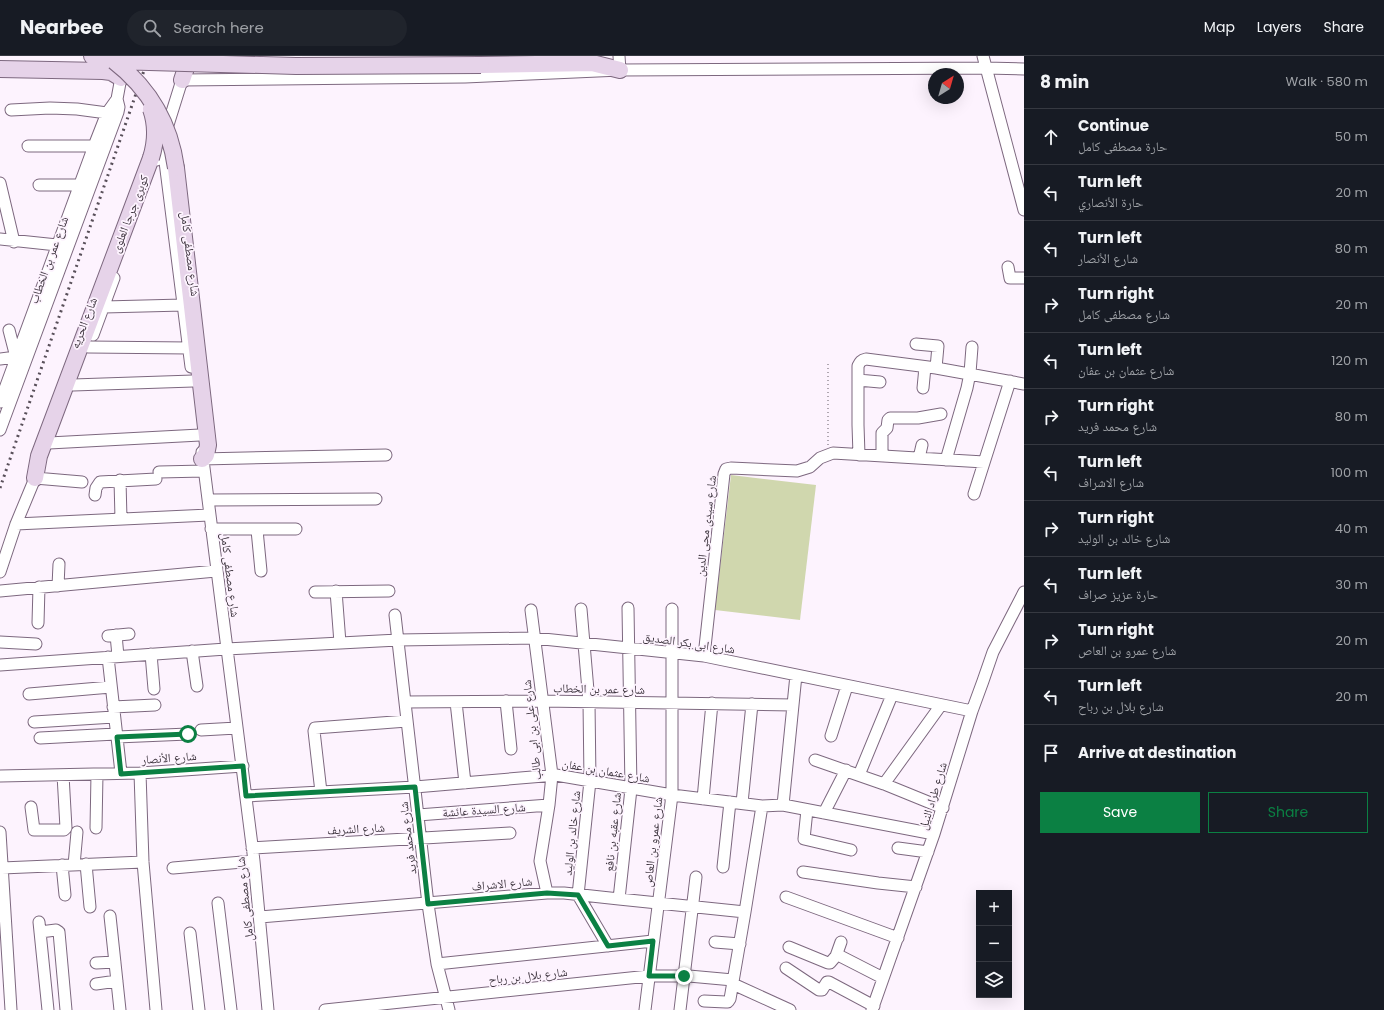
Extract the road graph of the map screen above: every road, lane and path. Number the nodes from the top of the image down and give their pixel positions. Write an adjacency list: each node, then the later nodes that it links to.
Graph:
1 (92, 56): 5 (street)
2 (190, 56): 12 (street)
3 (983, 56): 8 (street)
4 (0, 60): 5 (street, كوبرى جرجا العلوى)
5 (118, 60): 6 (street, كوبرى جرجا العلوى, bridge); 7 (street, كوبرى جرجا العلوى); 11 (street, شارع عمر بن الخطاب); 60 (street, bridge); 61 (street, كوبرى جرجا العلوى, bridge)
6 (619, 63): 8 (street); 12 (street)
7 (0, 65)
8 (985, 68): 10 (street); 22 (street)
9 (0, 69): 11 (street)
10 (1024, 69)
11 (121, 78): 13 (street, شارع عمر بن الخطاب)
12 (182, 80): 16 (street, شارع الحريه)
13 (117, 99): 15 (street, شارع عمر بن الخطاب); 49 (street, شارع عمر بن الخطاب)
14 (12, 110): 15 (street)
15 (107, 113): 18 (street, شارع عمر بن الخطاب)
16 (163, 144): 28 (street, شارع مصطفى كامل); 29 (street, شارع الحريه)
17 (28, 146): 18 (street)
18 (94, 146): 21 (street, شارع عمر بن الخطاب)
19 (0, 183): 24 (street)
20 (39, 185): 21 (street)
21 (79, 185): 25 (street, شارع عمر بن الخطاب)
22 (1024, 210)
23 (0, 239): 24 (street)
24 (14, 242): 25 (street)
25 (57, 245): 35 (street, شارع عمر بن الخطاب)
26 (1008, 267): 27 (street)
27 (1024, 278)
28 (183, 305): 29 (street); 33 (street, شارع مصطفى كامل)
29 (104, 307): 32 (street, شارع الحريه)
30 (9, 330): 35 (street)
31 (916, 344): 38 (street)
32 (88, 347): 33 (street); 45 (street, شارع الحريه)
33 (189, 348): 41 (street, شارع مصطفى كامل)
34 (972, 348): 39 (street)
35 (16, 357): 36 (street); 47 (street, شارع عمر بن الخطاب)
36 (0, 359)
37 (828, 361): 53 (path)
38 (931, 367): 39 (street); 40 (street); 46 (street)
39 (970, 373): 42 (street); 58 (street)
40 (858, 380): 43 (street); 55 (street)
41 (193, 381): 45 (street); 50 (street, شارع مصطفى كامل)
42 (1010, 381): 44 (street); 59 (street)
43 (880, 382)
44 (1024, 384)
45 (73, 385): 51 (street, شارع الحريه)
46 (923, 388)
47 (0, 402)
48 (941, 414): 56 (street)
49 (0, 430)
50 (200, 436): 51 (street); 60 (street, شارع مصطفى كامل)
51 (49, 443): 61 (street, شارع الحريه)
52 (922, 445): 57 (street)
53 (828, 454): 55 (street); 103 (street, شارع سيدى محى الدين)
54 (386, 455): 60 (street)
55 (859, 455): 56 (street)
56 (882, 456): 57 (street)
57 (919, 458): 58 (street)
58 (946, 460): 59 (street)
59 (984, 462): 64 (street)
60 (203, 465): 62 (street); 67 (street, شارع مصطفى كامل)
61 (35, 478): 63 (street); 70 (street, شارع الحريه)
62 (120, 480): 65 (street); 69 (street)
63 (82, 482)
64 (974, 494)
65 (95, 495)
66 (376, 499): 67 (street)
67 (208, 500): 68 (street, شارع مصطفى كامل)
68 (210, 515): 69 (street); 71 (street, شارع مصطفى كامل)
69 (121, 519): 70 (street)
70 (16, 524): 77 (street, شارع الحريه)
71 (211, 529): 73 (street); 75 (street, شارع مصطفى كامل)
72 (296, 529): 73 (street)
73 (257, 530): 76 (street)
74 (59, 564): 78 (street)
75 (216, 571): 78 (street); 99 (street, شارع مصطفى كامل)
76 (261, 571)
77 (0, 572)
78 (58, 586): 79 (street)
79 (39, 588): 81 (street); 90 (street)
80 (389, 590): 82 (street)
81 (0, 591)
82 (336, 591): 83 (street); 96 (street)
83 (315, 592)
84 (1024, 592): 125 (street, شارع طراد النيل)
85 (628, 608): 98 (street, شارع عقبه بن نافع)
86 (581, 609): 95 (street, شارع خالد بن الوليد)
87 (672, 609): 101 (street, شارع عمرو بن العاص)
88 (532, 610): 92 (street, شارع على بن ابى طالب)
89 (395, 615): 93 (street, شارع محمد فريد)
90 (38, 623)
91 (128, 634): 104 (street)
92 (534, 638): 93 (street, شارع ابى بكر الصديق); 95 (street, شارع ابى بكر الصديق); 114 (street, شارع على بن ابى طالب)
93 (398, 640): 96 (street, شارع ابى بكر الصديق); 115 (street, شارع محمد فريد)
94 (0, 642): 97 (street)
95 (583, 642): 98 (street, شارع ابى بكر الصديق); 117 (street, شارع خالد بن الوليد)
96 (340, 643): 99 (street, شارع ابى بكر الصديق)
97 (36, 644)
98 (629, 647): 101 (street, شارع ابى بكر الصديق); 118 (street, شارع عقبه بن نافع)
99 (226, 649): 100 (street, شارع ابى بكر الصديق); 129 (street, شارع مصطفى كامل)
100 (192, 651): 102 (street, شارع ابى بكر الصديق); 107 (street)
101 (672, 652): 103 (street, شارع ابى بكر الصديق); 119 (street, شارع عمرو بن العاص)
102 (151, 654): 104 (street, شارع ابى بكر الصديق); 110 (street)
103 (704, 656): 106 (street, شارع ابى بكر الصديق)
104 (113, 657): 105 (street, شارع ابى بكر الصديق); 109 (street)
105 (0, 665)
106 (796, 675): 108 (street, شارع ابى بكر الصديق); 123 (street)
107 (197, 686)
108 (847, 686): 112 (street, شارع ابى بكر الصديق); 133 (street)
109 (111, 687): 111 (street); 126 (street)
110 (154, 689)
111 (28, 694)
112 (892, 695): 124 (street, شارع ابى بكر الصديق); 144 (street)
113 (506, 701): 114 (street, شارع عمر بن الخطاب); 116 (street, شارع عمر بن الخطاب); 135 (street)
114 (543, 701): 117 (street, شارع عمر بن الخطاب); 143 (street, شارع على بن ابى طالب)
115 (405, 702): 116 (street, شارع عمر بن الخطاب); 127 (street, شارع محمد فريد)
116 (456, 702): 147 (street)
117 (589, 702): 118 (street, شارع عمر بن الخطاب); 146 (street, شارع خالد بن الوليد)
118 (630, 702): 119 (street, شارع عمر بن الخطاب); 150 (street, شارع عقبه بن نافع)
119 (672, 703): 120 (street, شارع عمر بن الخطاب); 152 (street, شارع عمرو بن العاص)
120 (712, 703): 121 (street, شارع عمر بن الخطاب); 154 (street)
121 (752, 704): 123 (street, شارع عمر بن الخطاب); 156 (street)
122 (155, 705): 126 (street)
123 (793, 705): 157 (street)
124 (941, 705): 125 (street, شارع ابى بكر الصديق); 148 (street)
125 (972, 711): 161 (street, شارع طراد النيل)
126 (114, 712): 128 (street); 132 (street)
127 (407, 721): 149 (street, شارع محمد فريد); 151 (street)
128 (34, 722)
129 (236, 728): 130 (street); 137 (street, شارع مصطفى كامل)
130 (201, 730)
131 (188, 734): 132 (street)
132 (116, 736): 134 (street); 141 (street)
133 (831, 736)
134 (40, 738)
135 (511, 749)
136 (815, 760): 138 (street)
137 (243, 766): 139 (street, شارع الأنصار); 153 (street, شارع مصطفى كامل)
138 (846, 770): 144 (street); 163 (street)
139 (140, 773): 141 (street, شارع الأنصار); 176 (street)
140 (96, 774): 141 (street, شارع الأنصار); 142 (street, شارع الأنصار); 165 (street)
141 (121, 774)
142 (63, 775): 145 (street, شارع الأنصار); 160 (street)
143 (552, 775): 146 (street, شارع عثمان بن عفان); 147 (street, شارع عثمان بن عفان); 158 (street, شارع على بن ابى طالب)
144 (859, 775): 148 (street)
145 (0, 776)
146 (590, 781): 150 (street, شارع عثمان بن عفان); 187 (street, شارع خالد بن الوليد)
147 (465, 783): 149 (street, شارع عثمان بن عفان)
148 (884, 784): 161 (street)
149 (415, 787): 151 (street, شارع عثمان بن عفان); 164 (street, شارع محمد فريد)
150 (631, 789): 152 (street, شارع عثمان بن عفان); 190 (street, شارع عقبه بن نافع)
151 (321, 792): 153 (street, شارع عثمان بن عفان)
152 (672, 795): 154 (street, شارع عثمان بن عفان); 192 (street, شارع عمرو بن العاص)
153 (246, 796): 171 (street, شارع مصطفى كامل)
154 (703, 799): 155 (street, شارع عثمان بن عفان)
155 (730, 802): 156 (street, شارع عثمان بن عفان); 180 (street)
156 (742, 803): 159 (street, شارع عثمان بن عفان)
157 (783, 805): 159 (street, شارع عثمان بن عفان); 162 (street, شارع عثمان بن عفان)
158 (549, 806): 164 (street, شارع السيدة عائشة); 186 (street, شارع على بن ابى طالب)
159 (762, 806): 196 (street)
160 (31, 807)
161 (943, 808): 169 (street, شارع طراد النيل)
162 (808, 810): 163 (street, شارع عثمان بن عفان); 173 (street)
163 (824, 813): 169 (street, شارع عثمان بن عفان)
164 (418, 815): 170 (street, شارع محمد فريد)
165 (96, 828)
166 (0, 832): 181 (street)
167 (77, 832): 179 (street)
168 (510, 833): 170 (street, شارع الشريف)
169 (934, 834): 174 (street, شارع طراد النيل)
170 (421, 838): 171 (street, شارع الشريف); 193 (street, شارع محمد فريد)
171 (252, 848): 175 (street, شارع مصطفى كامل)
172 (898, 848): 174 (street)
173 (851, 850)
174 (928, 852): 185 (street, شارع طراد النيل)
175 (254, 861): 182 (street); 198 (street, شارع مصطفى كامل)
176 (142, 862): 177 (street); 227 (street)
177 (86, 864): 179 (street); 194 (street)
178 (62, 865): 179 (street); 181 (street); 188 (street)
179 (74, 865)
180 (723, 867)
181 (2, 868): 223 (street)
182 (173, 868)
183 (803, 872): 185 (street)
184 (696, 877): 195 (street)
185 (916, 887): 200 (street, شارع طراد النيل)
186 (547, 893): 187 (street, شارع الاشراف); 193 (street, شارع الاشراف)
187 (578, 895): 190 (street, شارع الاشراف); 205 (street)
188 (65, 896)
189 (786, 896): 200 (street)
190 (619, 899): 192 (street, شارع الاشراف)
191 (218, 903): 229 (street)
192 (658, 903): 195 (street, شارع الاشراف); 201 (street, شارع عمرو بن العاص)
193 (428, 904): 198 (street, شارع الاشراف); 210 (street, شارع محمد فريد)
194 (90, 907)
195 (692, 907): 196 (street, شارع الاشراف); 213 (street)
196 (746, 912): 204 (street)
197 (110, 916): 208 (street)
198 (260, 917): 230 (street, شارع مصطفى كامل)
199 (190, 933): 228 (street)
200 (898, 938): 214 (street, شارع طراد النيل)
201 (653, 941): 205 (street); 212 (street, شارع عمرو بن العاص)
202 (715, 942): 204 (street)
203 (842, 942): 207 (street)
204 (740, 944): 218 (street)
205 (608, 946): 210 (street)
206 (789, 947): 207 (street)
207 (836, 956): 214 (street)
208 (114, 962): 209 (street); 216 (street)
209 (96, 963)
210 (437, 964): 220 (street, شارع محمد فريد)
211 (786, 968): 222 (street)
212 (649, 976): 213 (street, شارع بلال بن رباح); 220 (street, شارع بلال بن رباح); 233 (street, شارع عمرو بن العاص)
213 (684, 976): 218 (street, شارع بلال بن رباح); 234 (street)
214 (883, 978): 222 (street, شارع طراد النيل)
215 (63, 981): 217 (street); 217 (street); 225 (street)
216 (117, 981): 219 (street); 226 (street)
217 (45, 982): 224 (street)
218 (733, 982): 221 (street); 235 (street, شارع بلال بن رباح)
219 (96, 984)
220 (445, 998): 231 (street, شارع بلال بن رباح); 232 (street, شارع محمد فريد)
221 (704, 1001)
222 (873, 1008)
223 (11, 1010)
224 (48, 1010)
225 (66, 1010)
226 (120, 1010)
227 (156, 1010)
228 (199, 1010)
229 (231, 1010)
230 (268, 1010)
231 (325, 1010)
232 (449, 1010)
233 (646, 1010)
234 (680, 1010)
235 (790, 1010)

